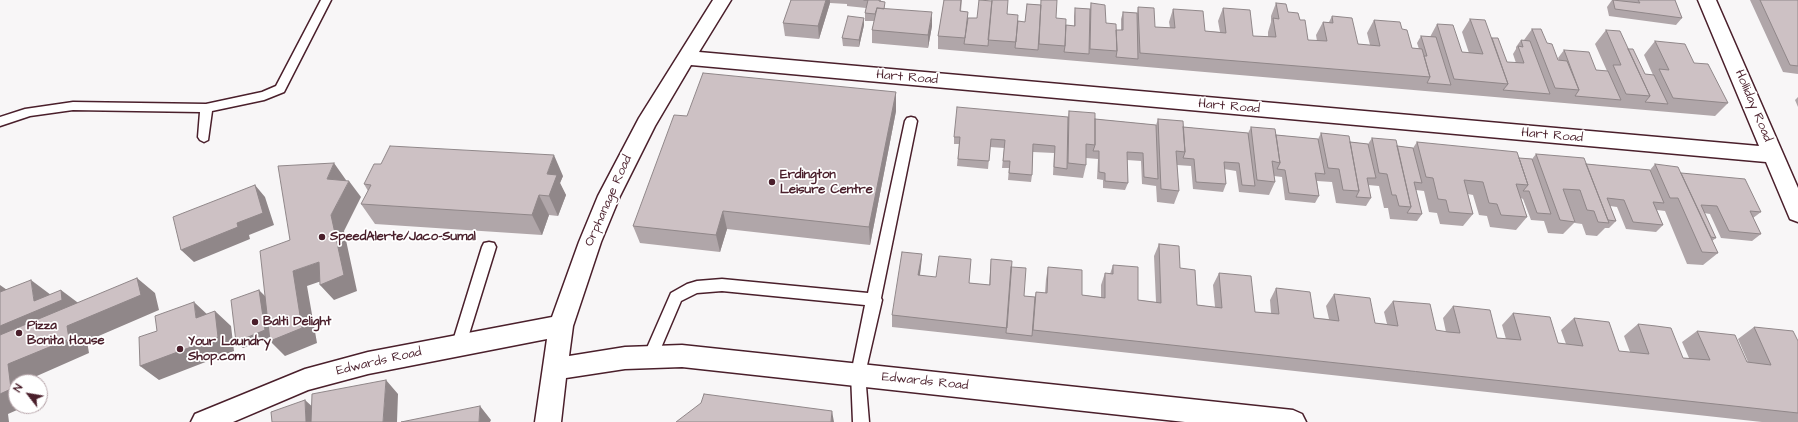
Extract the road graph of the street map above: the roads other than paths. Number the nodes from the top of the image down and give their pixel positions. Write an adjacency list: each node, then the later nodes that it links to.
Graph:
1 (326, 0): 5 (lane)
2 (722, 0): 4 (street, Orphanage Road)
3 (1707, 0): 9 (street, Holliday Road)
4 (685, 58): 9 (street, Hart Road); 13 (street, Orphanage Road)
5 (206, 108): 7 (lane); 8 (lane)
6 (912, 121): 12 (lane)
7 (0, 122)
8 (204, 137)
9 (1774, 155): 10 (street, Holliday Road)
10 (1798, 213)
11 (489, 247): 14 (lane)
12 (875, 300): 15 (lane); 17 (lane)
13 (561, 326): 14 (street, Edwards Road); 16 (street, Orphanage Road)
14 (459, 344): 18 (street, Edwards Road)
15 (650, 357): 16 (street, Edwards Road); 17 (street, Edwards Road)
16 (556, 369): 19 (street, Orphanage Road)
17 (858, 374): 20 (lane); 21 (street, Edwards Road)
18 (204, 422)
19 (548, 422)
20 (861, 422)
21 (1293, 422)

